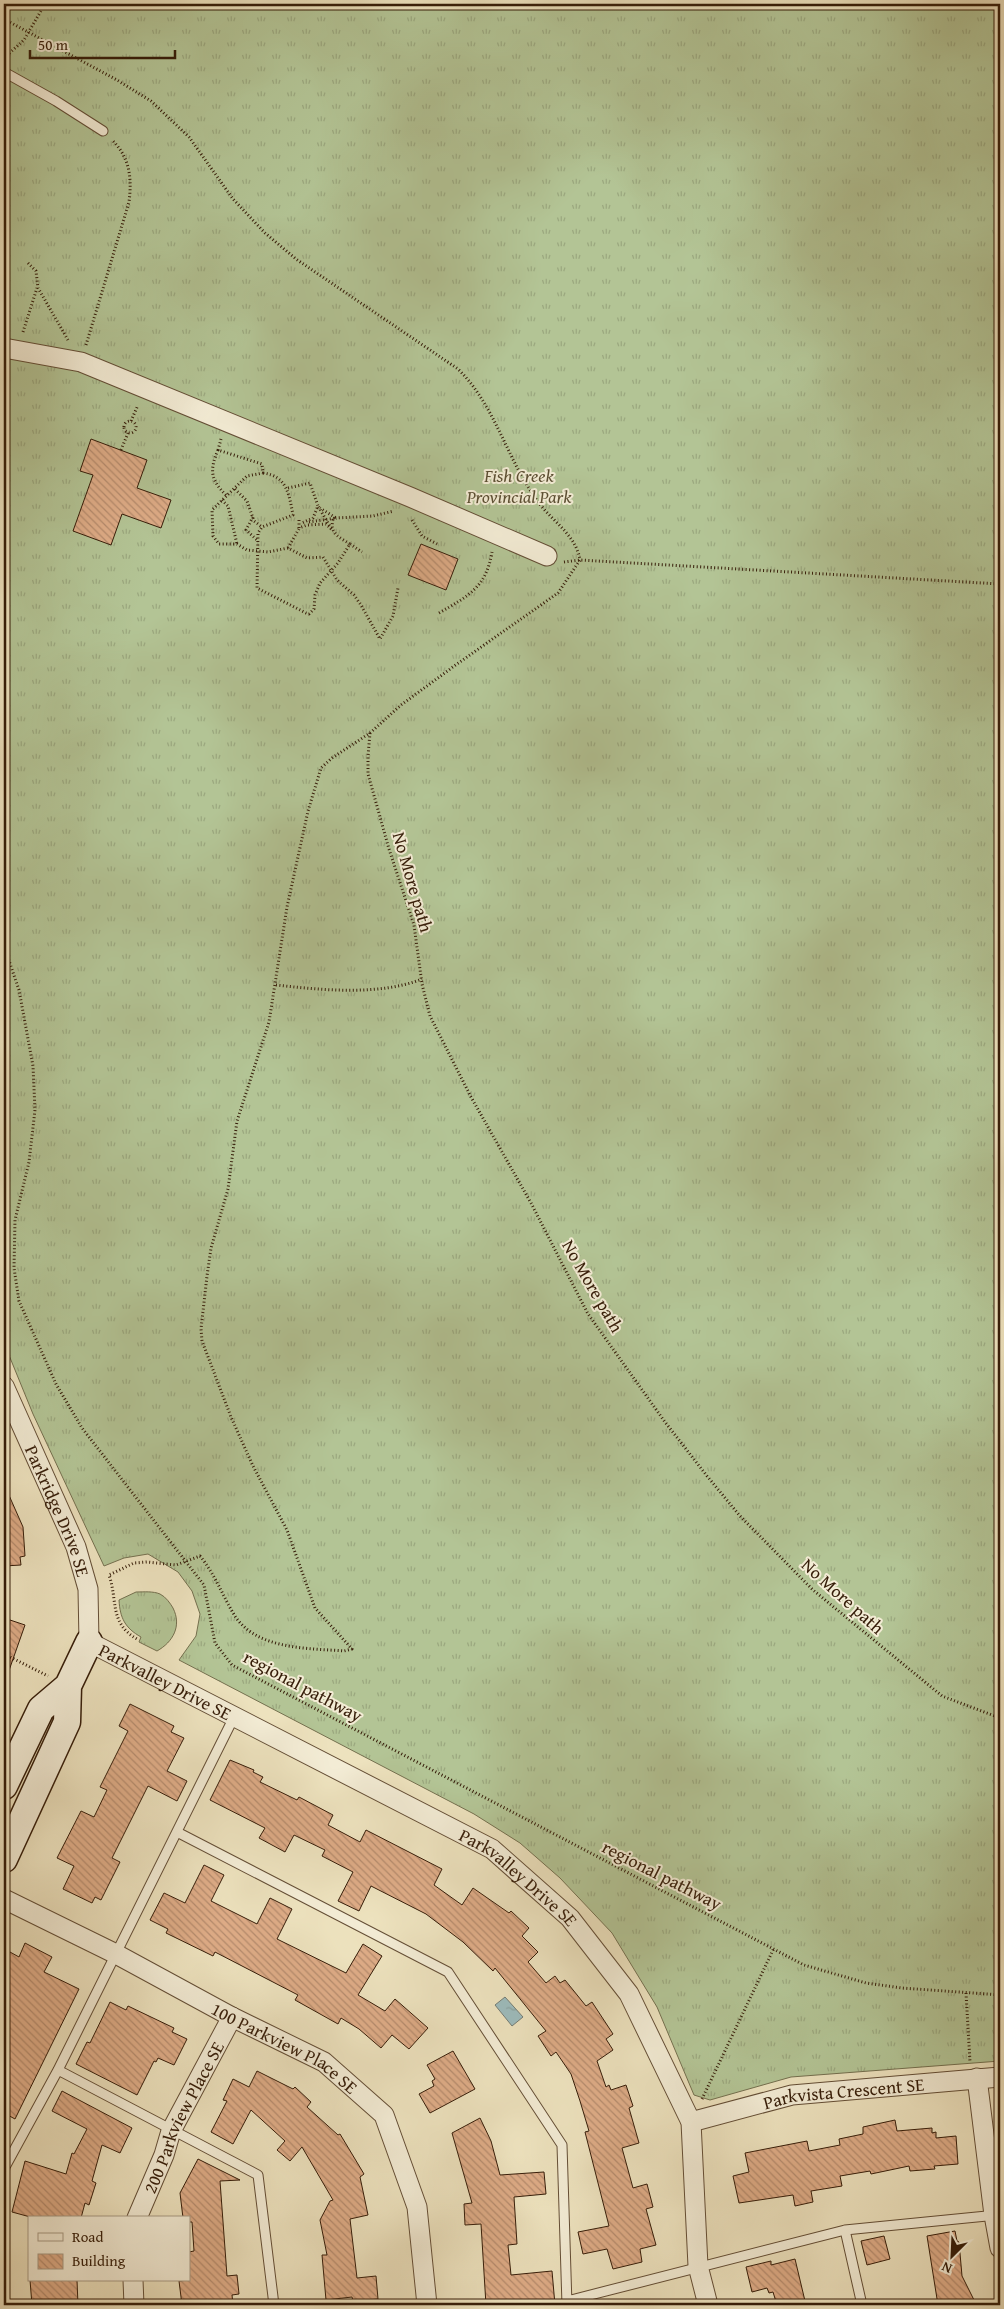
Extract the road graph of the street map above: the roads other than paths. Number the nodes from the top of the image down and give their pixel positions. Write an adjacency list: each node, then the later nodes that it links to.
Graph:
1 (4, 72): 2 (lane)
2 (103, 131)
3 (10, 349): 4 (street)
4 (547, 556)
5 (4, 1386): 6 (street, Parkridge Drive SE)
6 (89, 1642): 7 (street); 8 (street, Parkvalley Drive SE)
7 (68, 1686): 9 (street); 11 (street)
8 (234, 1718): 10 (lane); 18 (street, Parkvalley Drive SE)
9 (4, 1786)
10 (177, 1832): 13 (lane); 27 (lane)
11 (4, 1859)
12 (4, 1900): 13 (street, 100 Parkview Place SE)
13 (116, 1954): 14 (street, 100 Parkview Place SE); 15 (lane)
14 (232, 2016): 19 (street, 200 Parkview Place SE); 30 (street, 100 Parkview Place SE)
15 (58, 2070): 19 (lane); 20 (lane)
16 (1000, 2077): 17 (street, Parkvista Crescent SE)
17 (977, 2078): 18 (street, Parkvista Crescent SE); 21 (street)
18 (691, 2122): 25 (street, Parkvalley Drive SE)
19 (171, 2131): 22 (street, 200 Parkview Place SE); 29 (lane)
20 (4, 2174)
21 (997, 2215): 23 (lane); 24 (street)
22 (138, 2216)
23 (845, 2230): 25 (lane); 32 (lane)
24 (1000, 2248)
25 (698, 2266): 27 (lane); 31 (street, Parkvalley Drive SE)
26 (133, 2282): 28 (street)
27 (567, 2303)
28 (134, 2305)
29 (274, 2305)
30 (427, 2305)
31 (708, 2305)
32 (862, 2305)

